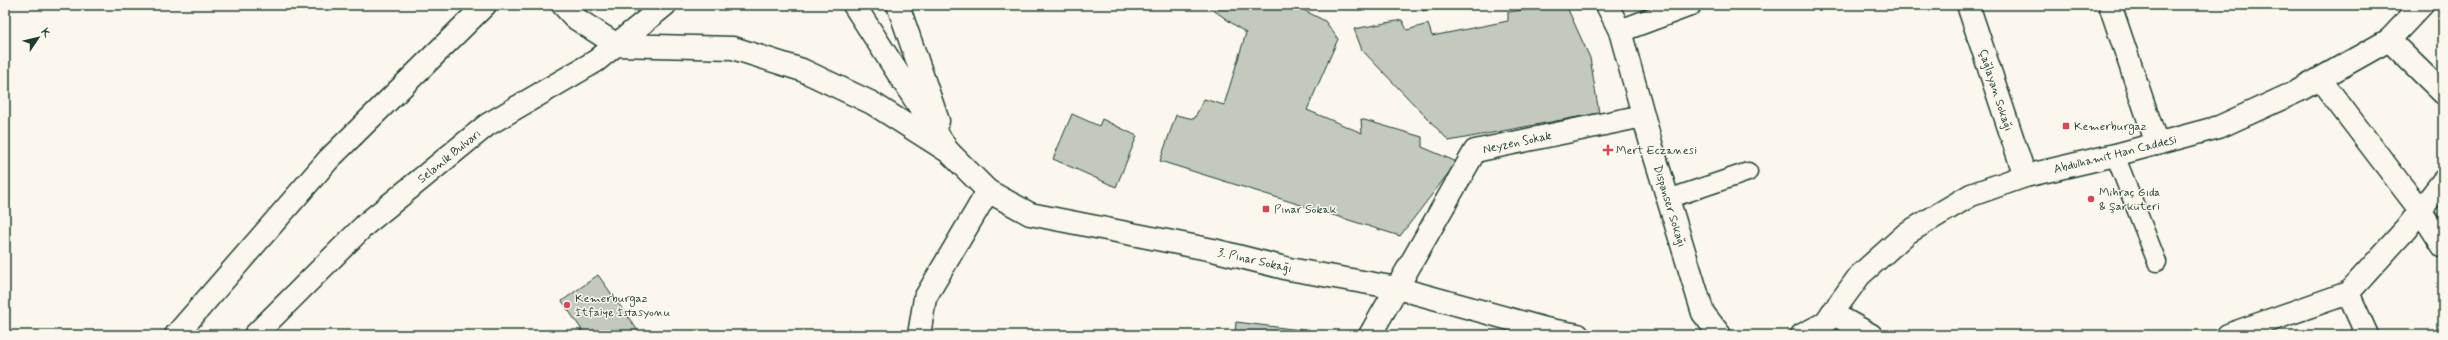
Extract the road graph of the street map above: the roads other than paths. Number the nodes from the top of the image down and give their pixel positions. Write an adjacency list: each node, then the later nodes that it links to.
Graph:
1 (485, 5): 32 (street)
2 (563, 5): 13 (street)
3 (665, 5): 13 (street, Selanik Bulvarı)
4 (854, 5): 18 (street)
5 (898, 5): 18 (street)
6 (1607, 5): 11 (street, Dispanser Sokağı)
7 (1968, 5): 21 (street, Çağlayan Sokağı)
8 (2110, 5): 17 (street)
9 (2422, 5): 12 (street, Abdulhamit Han Caddesi)
10 (1684, 6): 11 (street)
11 (1620, 31): 16 (street, Dispanser Sokağı)
12 (2389, 40): 14 (street, Abdulhamit Han Caddesi); 15 (street)
13 (617, 44): 18 (street); 33 (street, Selanik Bulvarı)
14 (2320, 79): 17 (street, Abdulhamit Han Caddesi); 25 (street)
15 (2443, 93)
16 (1643, 116): 24 (street, Dispanser Sokağı); 28 (street, Neyzen Sokak)
17 (2157, 144): 19 (street, Abdulhamit Han Caddesi)
18 (949, 152): 23 (street, 3. Pınar Sokağı)
19 (2115, 155): 21 (street, Abdulhamit Han Caddesi); 27 (lane)
20 (1748, 172): 24 (lane)
21 (2024, 176): 30 (street, Abdulhamit Han Caddesi)
22 (2443, 181): 25 (street)
23 (988, 191): 28 (street, 3. Pınar Sokağı); 34 (street)
24 (1668, 199): 37 (street, Dispanser Sokağı)
25 (2420, 210): 26 (street); 29 (street)
26 (2443, 246)
27 (2157, 262)
28 (1397, 288): 31 (street, 3. Pınar Sokağı); 35 (street, Neyzen Sokak)
29 (2348, 293): 40 (street); 41 (street)
30 (1827, 324): 38 (street); 39 (street)
31 (1544, 332): 36 (street, 3. Pınar Sokağı)
32 (176, 335)
33 (254, 335)
34 (919, 335)
35 (1370, 335)
36 (1578, 335)
37 (1720, 335)
38 (1802, 335)
39 (1871, 335)
40 (2228, 335)
41 (2367, 335)

